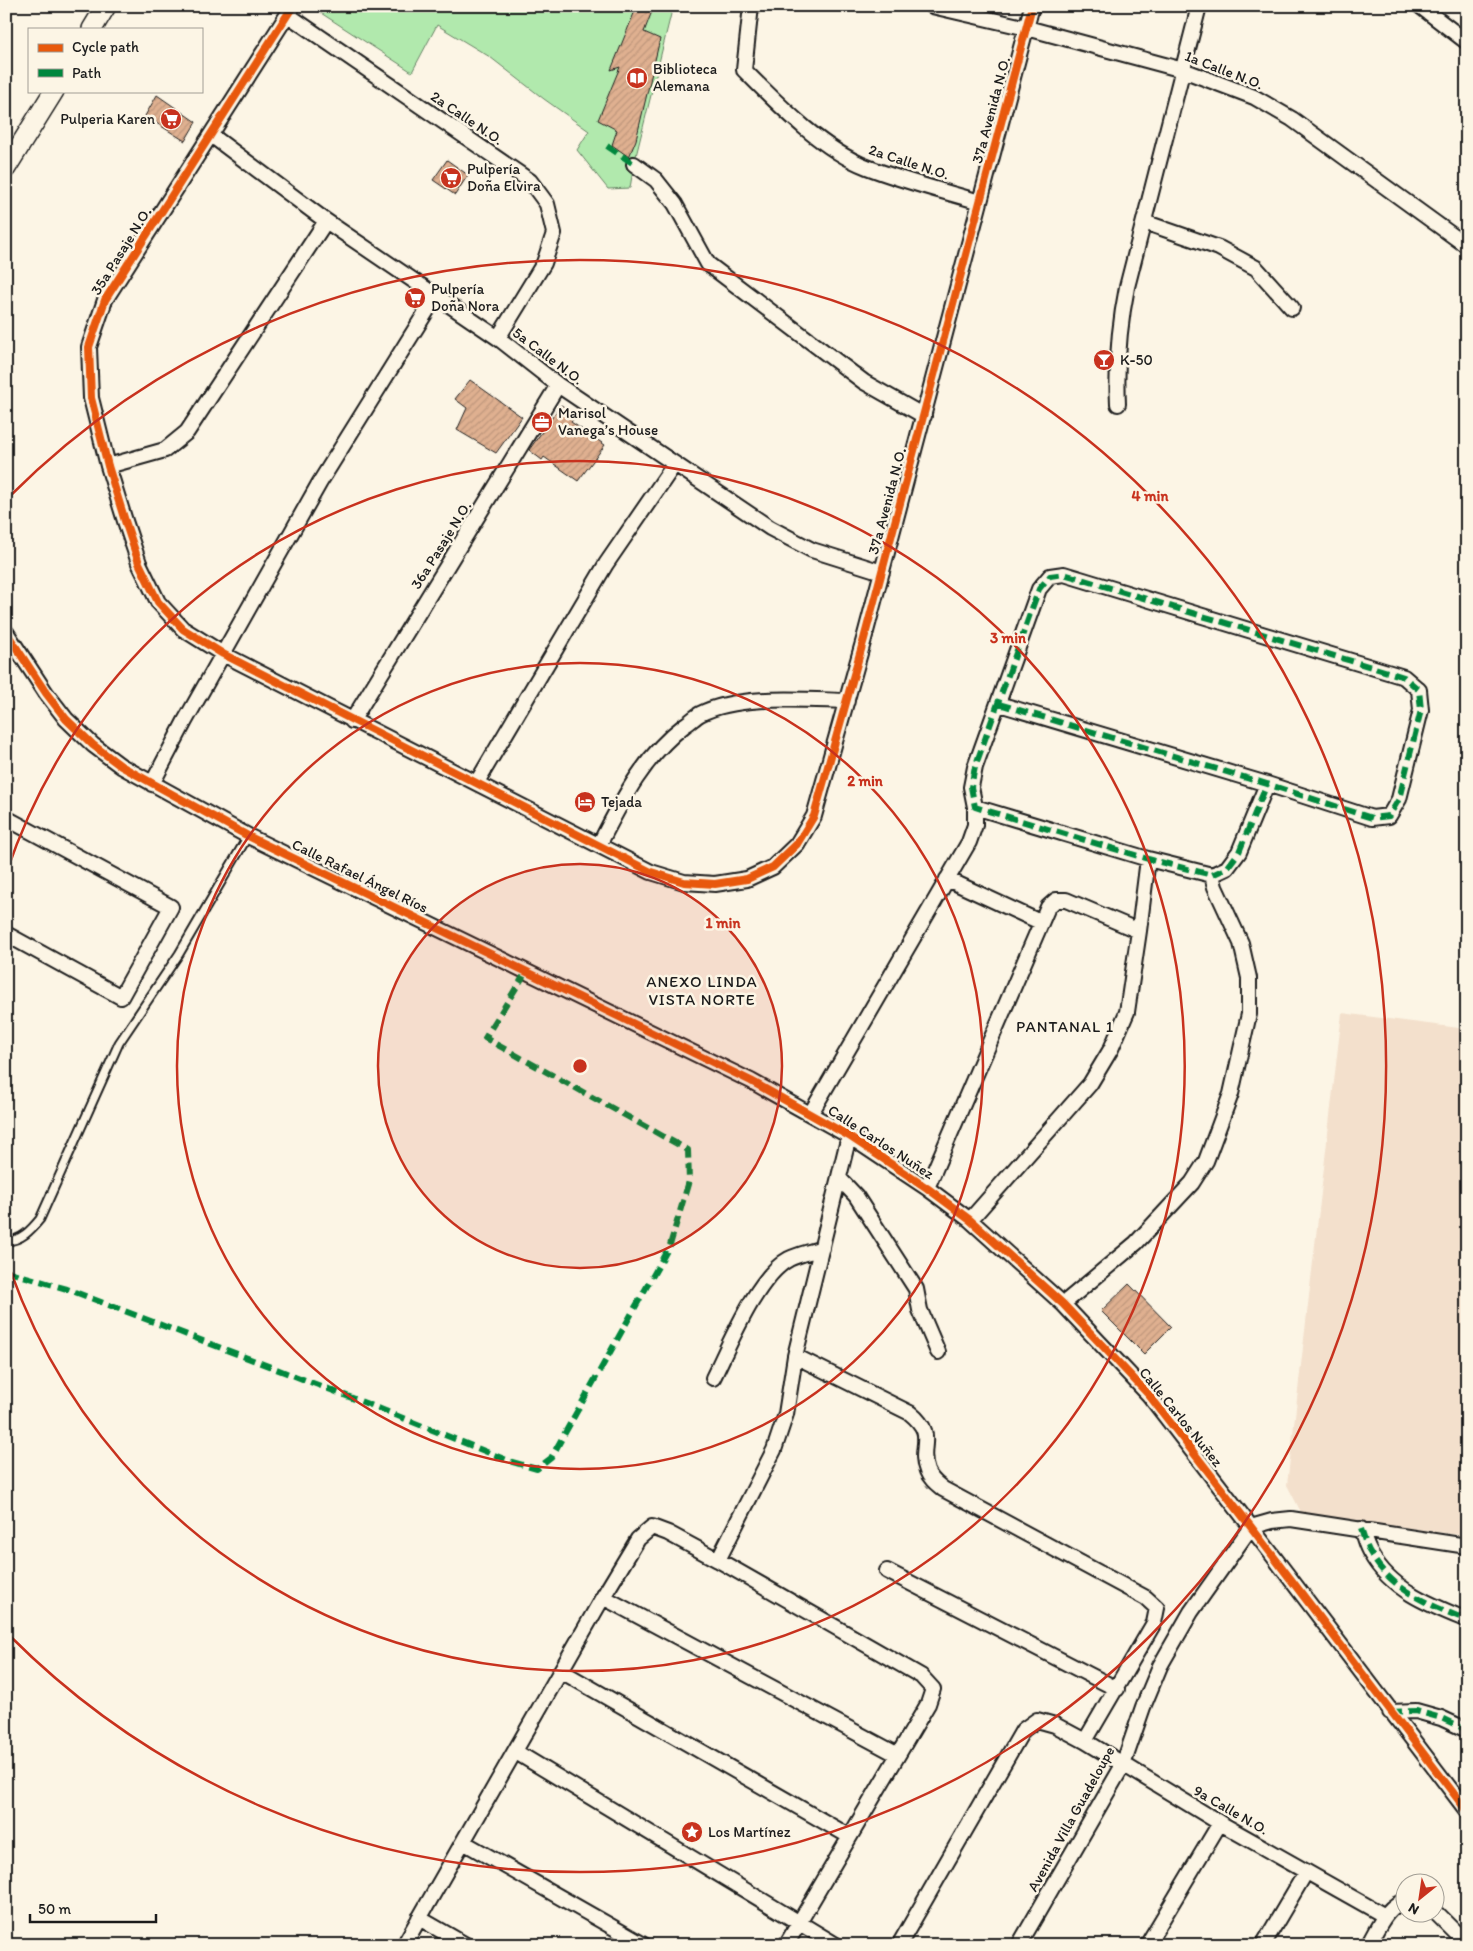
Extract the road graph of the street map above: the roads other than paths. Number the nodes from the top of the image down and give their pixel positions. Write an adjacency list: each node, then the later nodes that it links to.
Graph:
1 (106, 6): 8 (main road)
2 (751, 6): 16 (street, 2a Calle N.O.)
3 (932, 6): 9 (street, 1a Calle N.O.)
4 (1032, 6): 9 (street, 37a Avenida N.O.)
5 (1199, 6): 11 (street)
6 (1420, 6): 10 (street)
7 (290, 10): 13 (street, 35a Pasaje N.O.); 22 (street, 2a Calle N.O.)
8 (93, 28)
9 (1026, 28): 11 (street, 1a Calle N.O.); 16 (street, 37a Avenida N.O.)
10 (1467, 42)
11 (1183, 70): 18 (street); 19 (street, 1a Calle N.O.)
12 (53, 92): 15 (main road)
13 (210, 135): 17 (street, 5a Calle N.O.); 27 (street, 35a Pasaje N.O.)
14 (634, 164): 25 (street)
15 (6, 168)
16 (980, 202): 25 (street, 37a Avenida N.O.)
17 (326, 221): 20 (street, 5a Calle N.O.); 27 (street)
18 (1144, 222): 21 (street); 24 (street)
19 (1465, 242)
20 (436, 296): 22 (street, 5a Calle N.O.); 30 (street)
21 (1292, 308)
22 (498, 338): 23 (street, 5a Calle N.O.)
23 (558, 385): 26 (street, 5a Calle N.O.); 33 (street, 36a Pasaje N.O.)
24 (1118, 404)
25 (924, 416): 28 (street, 37a Avenida N.O.)
26 (674, 465): 28 (street, 5a Calle N.O.); 34 (street)
27 (108, 466): 30 (street, 35a Pasaje N.O.)
28 (882, 572): 31 (street, 37a Avenida N.O.)
29 (6, 632): 35 (street, Calle Rafael Ángel Ríos)
30 (223, 654): 33 (street, 35a Pasaje N.O.); 35 (street)
31 (847, 701): 40 (street); 40 (street, 37a Avenida N.O.)
32 (999, 704): 36 (street); 36 (street); 37 (street)
33 (352, 721): 34 (street, 35a Pasaje N.O.)
34 (477, 782): 40 (street, 37a Avenida N.O.)
35 (152, 784): 39 (street, Calle Rafael Ángel Ríos)
36 (1267, 784): 42 (street)
37 (975, 807): 41 (street); 43 (street)
38 (6, 818): 46 (street)
39 (248, 836): 47 (street, Calle Rafael Ángel Ríos); 53 (lane)
40 (599, 845)
41 (1148, 859): 42 (street); 45 (street)
42 (1212, 875): 55 (street)
43 (947, 879): 44 (street); 48 (street)
44 (1040, 922): 45 (street); 51 (street)
45 (1139, 931): 52 (street)
46 (6, 934)
47 (751, 1081): 48 (street, Calle Carlos Nuñez)
48 (811, 1113): 49 (street, Calle Carlos Nuñez)
49 (849, 1136): 50 (street); 51 (street, Calle Carlos Nuñez)
50 (839, 1178): 54 (street); 56 (street)
51 (927, 1188): 52 (street, Calle Carlos Nuñez)
52 (970, 1220): 55 (street, Calle Carlos Nuñez)
53 (6, 1241)
54 (822, 1248): 57 (street); 58 (street)
55 (1063, 1304): 59 (street, Calle Carlos Nuñez)
56 (938, 1352)
57 (795, 1356): 62 (street); 67 (street)
58 (713, 1378)
59 (1251, 1527): 60 (street); 68 (street, Calle Carlos Nuñez); 73 (street, Avenida Villa Guadeloupe)
60 (1361, 1529): 61 (street); 65 (street)
61 (1467, 1546)
62 (718, 1560): 64 (street); 72 (street)
63 (887, 1571): 67 (street)
64 (603, 1597): 66 (street); 72 (street)
65 (1467, 1620)
66 (560, 1671): 71 (street); 76 (street)
67 (1117, 1689): 70 (street)
68 (1390, 1712): 69 (street); 74 (street, Calle Carlos Nuñez)
69 (1467, 1730)
70 (1085, 1740): 73 (street, 9a Calle N.O.); 90 (street, 9a Calle N.O.)
71 (516, 1752): 77 (street); 83 (street)
72 (898, 1755): 76 (street)
73 (1123, 1765): 75 (street, 9a Calle N.O.); 91 (street, Avenida Villa Guadeloupe)
74 (1467, 1811)
75 (1220, 1823): 78 (street, 9a Calle N.O.); 92 (street)
76 (849, 1836): 83 (street)
77 (463, 1842): 81 (street); 87 (street)
78 (1306, 1872): 80 (street, 9a Calle N.O.); 93 (street)
79 (1396, 1905): 80 (street)
80 (1385, 1916): 94 (street)
81 (419, 1918): 85 (street); 86 (street)
82 (1446, 1921): 84 (street)
83 (799, 1923): 88 (street); 89 (street)
84 (1464, 1936)
85 (404, 1945)
86 (466, 1945)
87 (644, 1945)
88 (786, 1945)
89 (836, 1945)
90 (899, 1945)
91 (1019, 1945)
92 (1147, 1945)
93 (1263, 1945)
94 (1368, 1945)

